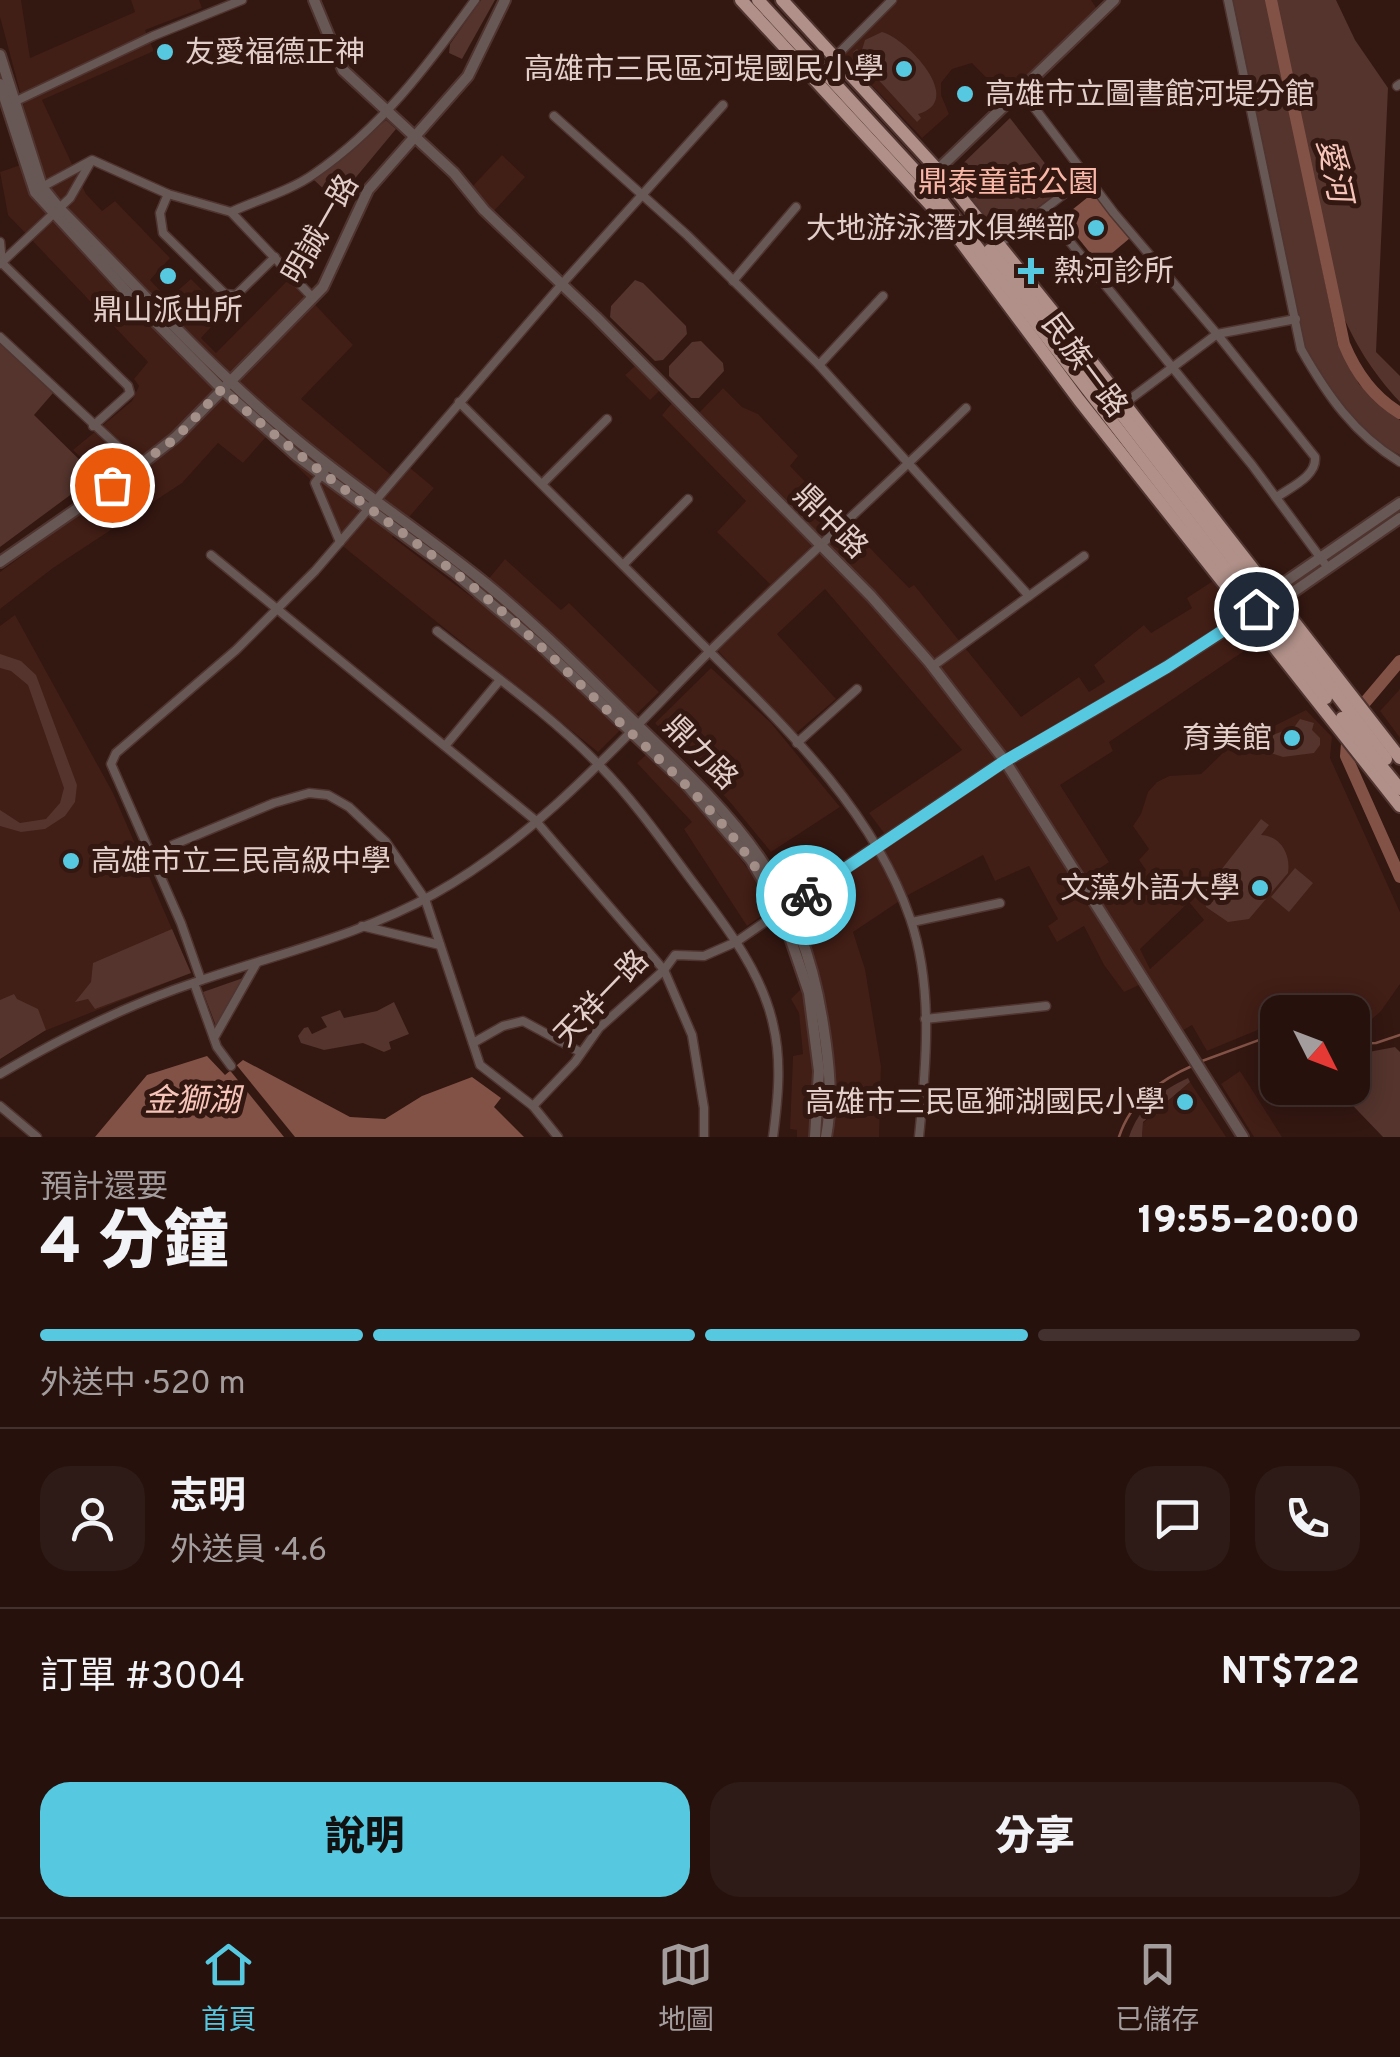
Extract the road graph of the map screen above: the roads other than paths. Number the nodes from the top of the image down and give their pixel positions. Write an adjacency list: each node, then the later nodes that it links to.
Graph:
1 (242, 0): 16 (street)
2 (314, 0): 18 (street, 鼎中路)
3 (475, 0): 18 (street)
4 (505, 0): 20 (street, 明誠一路)
5 (741, 0): 23 (main road, 民族一路)
6 (758, 0): 23 (main road, 民族一路)
7 (770, 0): 23 (main road, 民族一路)
8 (782, 0): 13 (main road, 民族一路)
9 (892, 0): 13 (street)
10 (1228, 0): 39 (street)
11 (1107, 3): 15 (street)
12 (0, 55): 16 (street)
13 (834, 58): 23 (main road, 民族一路)
14 (0, 84): 16 (street)
15 (1021, 90): 22 (street); 23 (street)
16 (7, 105): 24 (street); 29 (street)
17 (723, 105): 26 (street)
18 (390, 111): 20 (street, 鼎中路); 30 (street)
19 (554, 116): 26 (street)
20 (416, 136): 36 (street, 鼎中路); 38 (street, 明誠一路)
21 (92, 160): 24 (street); 25 (street); 29 (street)
22 (1086, 177): 28 (street); 40 (street)
23 (929, 179): 32 (main road, 民族一路); 47 (main road, 民族一路)
24 (42, 187): 29 (street)
25 (168, 194): 30 (street); 33 (street)
26 (643, 194): 35 (street); 36 (street)
27 (796, 207): 35 (street)
28 (1044, 210): 32 (street); 43 (street)
29 (56, 211): 34 (street); 44 (street, 鼎力路)
30 (230, 212): 33 (street)
31 (0, 242): 34 (street)
32 (995, 247): 47 (main road, 民族一路)
33 (275, 257): 38 (street)
34 (1, 263): 49 (street)
35 (733, 280): 42 (street)
36 (562, 284): 45 (street); 61 (street, 鼎中路)
37 (883, 296): 42 (street)
38 (312, 298): 44 (street, 明誠一路)
39 (1296, 318): 40 (street); 50 (street)
40 (1217, 334): 43 (street); 55 (street)
41 (0, 337): 49 (street)
42 (819, 365): 51 (street)
43 (1173, 368): 47 (street); 55 (street)
44 (226, 385): 52 (street, 明誠一路); 53 (street, 鼎力路)
45 (459, 402): 54 (street); 58 (street)
46 (966, 408): 51 (street)
47 (1111, 412): 68 (main road, 民族一路); 68 (main road, 民族一路)
48 (607, 419): 54 (street)
49 (93, 426): 52 (street)
50 (1400, 462)
51 (910, 463): 61 (street); 67 (street)
52 (140, 466): 64 (street, 明誠一路)
53 (325, 470): 58 (street, 鼎力路); 60 (street)
54 (542, 484): 66 (street)
55 (1277, 497): 65 (street)
56 (688, 499): 66 (street)
57 (1400, 503): 65 (street)
58 (371, 504): 60 (street); 76 (street, 鼎力路)
59 (1400, 518): 65 (street)
60 (340, 542): 69 (street)
61 (819, 545): 71 (street); 72 (street, 鼎中路)
62 (211, 554): 69 (street)
63 (1084, 556): 67 (street)
64 (0, 562)
65 (1325, 563): 68 (street, 天祥一路)
66 (622, 565): 71 (street)
67 (1029, 596): 72 (street)
68 (1261, 606): 75 (main road, 民族一路); 75 (main road, 民族一路); 81 (street, 天祥一路)
69 (279, 610): 79 (street); 88 (street)
70 (437, 631): 73 (street)
71 (709, 652): 76 (street); 78 (street)
72 (932, 666): 81 (street, 鼎中路)
73 (500, 680): 79 (street); 82 (street)
74 (858, 689): 78 (street)
75 (1345, 707): 77 (main road); 77 (main road)
76 (634, 728): 82 (street); 91 (street, 鼎力路)
77 (1360, 731): 80 (main road); 83 (main road); 84 (main road); 85 (main road)
78 (797, 744): 87 (street)
79 (445, 746): 86 (street)
80 (1400, 758)
81 (1005, 761): 87 (street, 天祥一路); 115 (street, 鼎中路)
82 (598, 764): 86 (street); 94 (street)
83 (1400, 776)
84 (1400, 790)
85 (1400, 806)
86 (535, 820): 89 (street); 97 (street)
87 (876, 850): 91 (street, 天祥一路); 92 (street)
88 (151, 854): 89 (street); 98 (street)
89 (424, 899): 93 (street); 95 (street)
90 (1000, 902): 92 (street)
91 (785, 909): 94 (street, 天祥一路); 112 (street, 鼎力路); 113 (street, 鼎力路)
92 (912, 922): 100 (street)
93 (362, 926): 95 (street); 96 (street)
94 (736, 942): 97 (street, 天祥一路); 111 (street)
95 (440, 945): 102 (street)
96 (256, 964): 98 (street); 101 (street)
97 (664, 970): 103 (street, 天祥一路); 110 (street)
98 (197, 981): 101 (street); 105 (street)
99 (1046, 1006): 100 (street)
100 (925, 1019): 114 (street)
101 (214, 1038): 104 (street)
102 (474, 1043): 103 (street); 107 (street)
103 (580, 1052): 107 (street, 天祥一路)
104 (231, 1066)
105 (0, 1074)
106 (0, 1106): 108 (street)
107 (533, 1106): 109 (street)
108 (37, 1137)
109 (558, 1137)
110 (704, 1137)
111 (773, 1137)
112 (816, 1137)
113 (826, 1137)
114 (919, 1137)
115 (1243, 1137)

